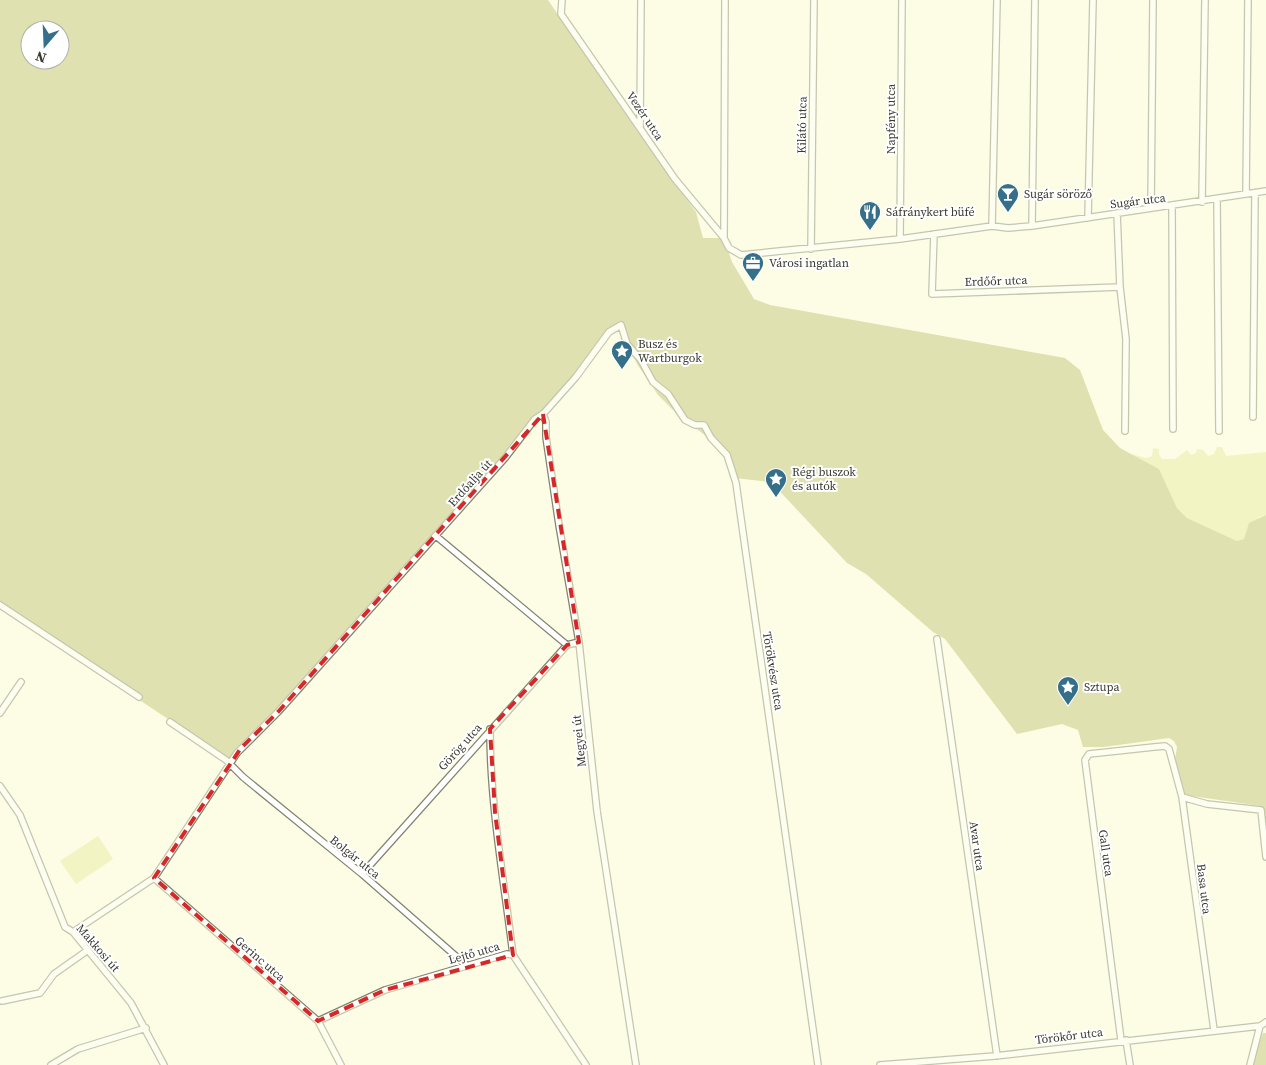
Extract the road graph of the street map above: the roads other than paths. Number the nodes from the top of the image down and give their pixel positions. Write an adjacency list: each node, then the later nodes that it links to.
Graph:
1 (562, 0): 12 (street, Vezér utca)
2 (641, 0): 12 (street)
3 (725, 0): 25 (street)
4 (814, 0): 27 (street, Kilátó utca)
5 (902, 0): 26 (street, Napfény utca)
6 (998, 0): 22 (street)
7 (1035, 0): 23 (street)
8 (1093, 0): 21 (street)
9 (1154, 0): 19 (street)
10 (1205, 0): 17 (street)
11 (1248, 0): 15 (street)
12 (640, 127): 25 (street, Vezér utca)
13 (1266, 191): 14 (street, Sugár utca)
14 (1255, 193): 15 (street, Sugár utca); 31 (street)
15 (1246, 194): 16 (street, Sugár utca)
16 (1217, 200): 17 (street, Sugár utca); 34 (street)
17 (1202, 202): 18 (street, Sugár utca)
18 (1172, 207): 19 (street, Sugár utca); 32 (street)
19 (1151, 208): 20 (street, Sugár utca)
20 (1117, 213): 21 (street, Sugár utca); 28 (street)
21 (1088, 218): 23 (street, Sugár utca)
22 (992, 226): 23 (street, Sugár utca); 24 (street, Sugár utca)
23 (1032, 226)
24 (934, 234): 26 (street, Sugár utca); 28 (street, Erdőőr utca)
25 (724, 238): 27 (street, Sugár utca)
26 (900, 239): 27 (street, Sugár utca)
27 (811, 249)
28 (1120, 287): 33 (street)
29 (621, 325): 30 (street, Erdőalja út); 69 (street, Törökvész utca)
30 (543, 414): 35 (street, Erdőalja út); 38 (street, Megyei út)
31 (1253, 417)
32 (1172, 429)
33 (1125, 431)
34 (1219, 431)
35 (436, 536): 39 (street); 46 (street, Erdőalja út)
36 (0, 605): 41 (street)
37 (937, 639): 62 (street, Avar utca)
38 (579, 642): 39 (street); 68 (street, Megyei út)
39 (567, 645): 44 (street, Görög utca)
40 (21, 682): 42 (street)
41 (139, 697)
42 (0, 712)
43 (170, 722): 46 (street, Bolgár utca)
44 (490, 729): 50 (street, Görög utca); 54 (street)
45 (1170, 751): 48 (street, Basa utca); 61 (street, Gall utca)
46 (231, 765): 50 (street, Bolgár utca); 51 (street, Erdőalja út)
47 (0, 786): 52 (street, Makkosi út)
48 (1182, 798): 49 (street); 60 (street, Basa utca)
49 (1266, 858)
50 (362, 874): 55 (street, Bolgár utca)
51 (154, 878): 52 (street); 57 (street, Gerinc utca)
52 (73, 932): 53 (street, Makkosi út)
53 (88, 950): 56 (street); 59 (street, Makkosi út)
54 (513, 955): 55 (street, Lejtő utca); 67 (street, Lejtő utca)
55 (466, 965): 57 (street, Lejtő utca)
56 (2, 1002)
57 (318, 1022): 66 (street, Gerinc utca)
58 (1263, 1024): 60 (street, Törökőr utca); 72 (street)
59 (146, 1028): 64 (street); 65 (street, Makkosi út)
60 (1214, 1030): 61 (street, Törökőr utca)
61 (1124, 1040): 62 (street, Törökőr utca); 71 (street)
62 (997, 1056): 63 (street, Törökőr utca)
63 (890, 1064): 70 (street, Törökőr utca)
64 (51, 1065)
65 (164, 1065)
66 (341, 1065)
67 (586, 1065)
68 (636, 1065)
69 (818, 1065)
70 (880, 1065)
71 (1130, 1065)
72 (1250, 1065)

